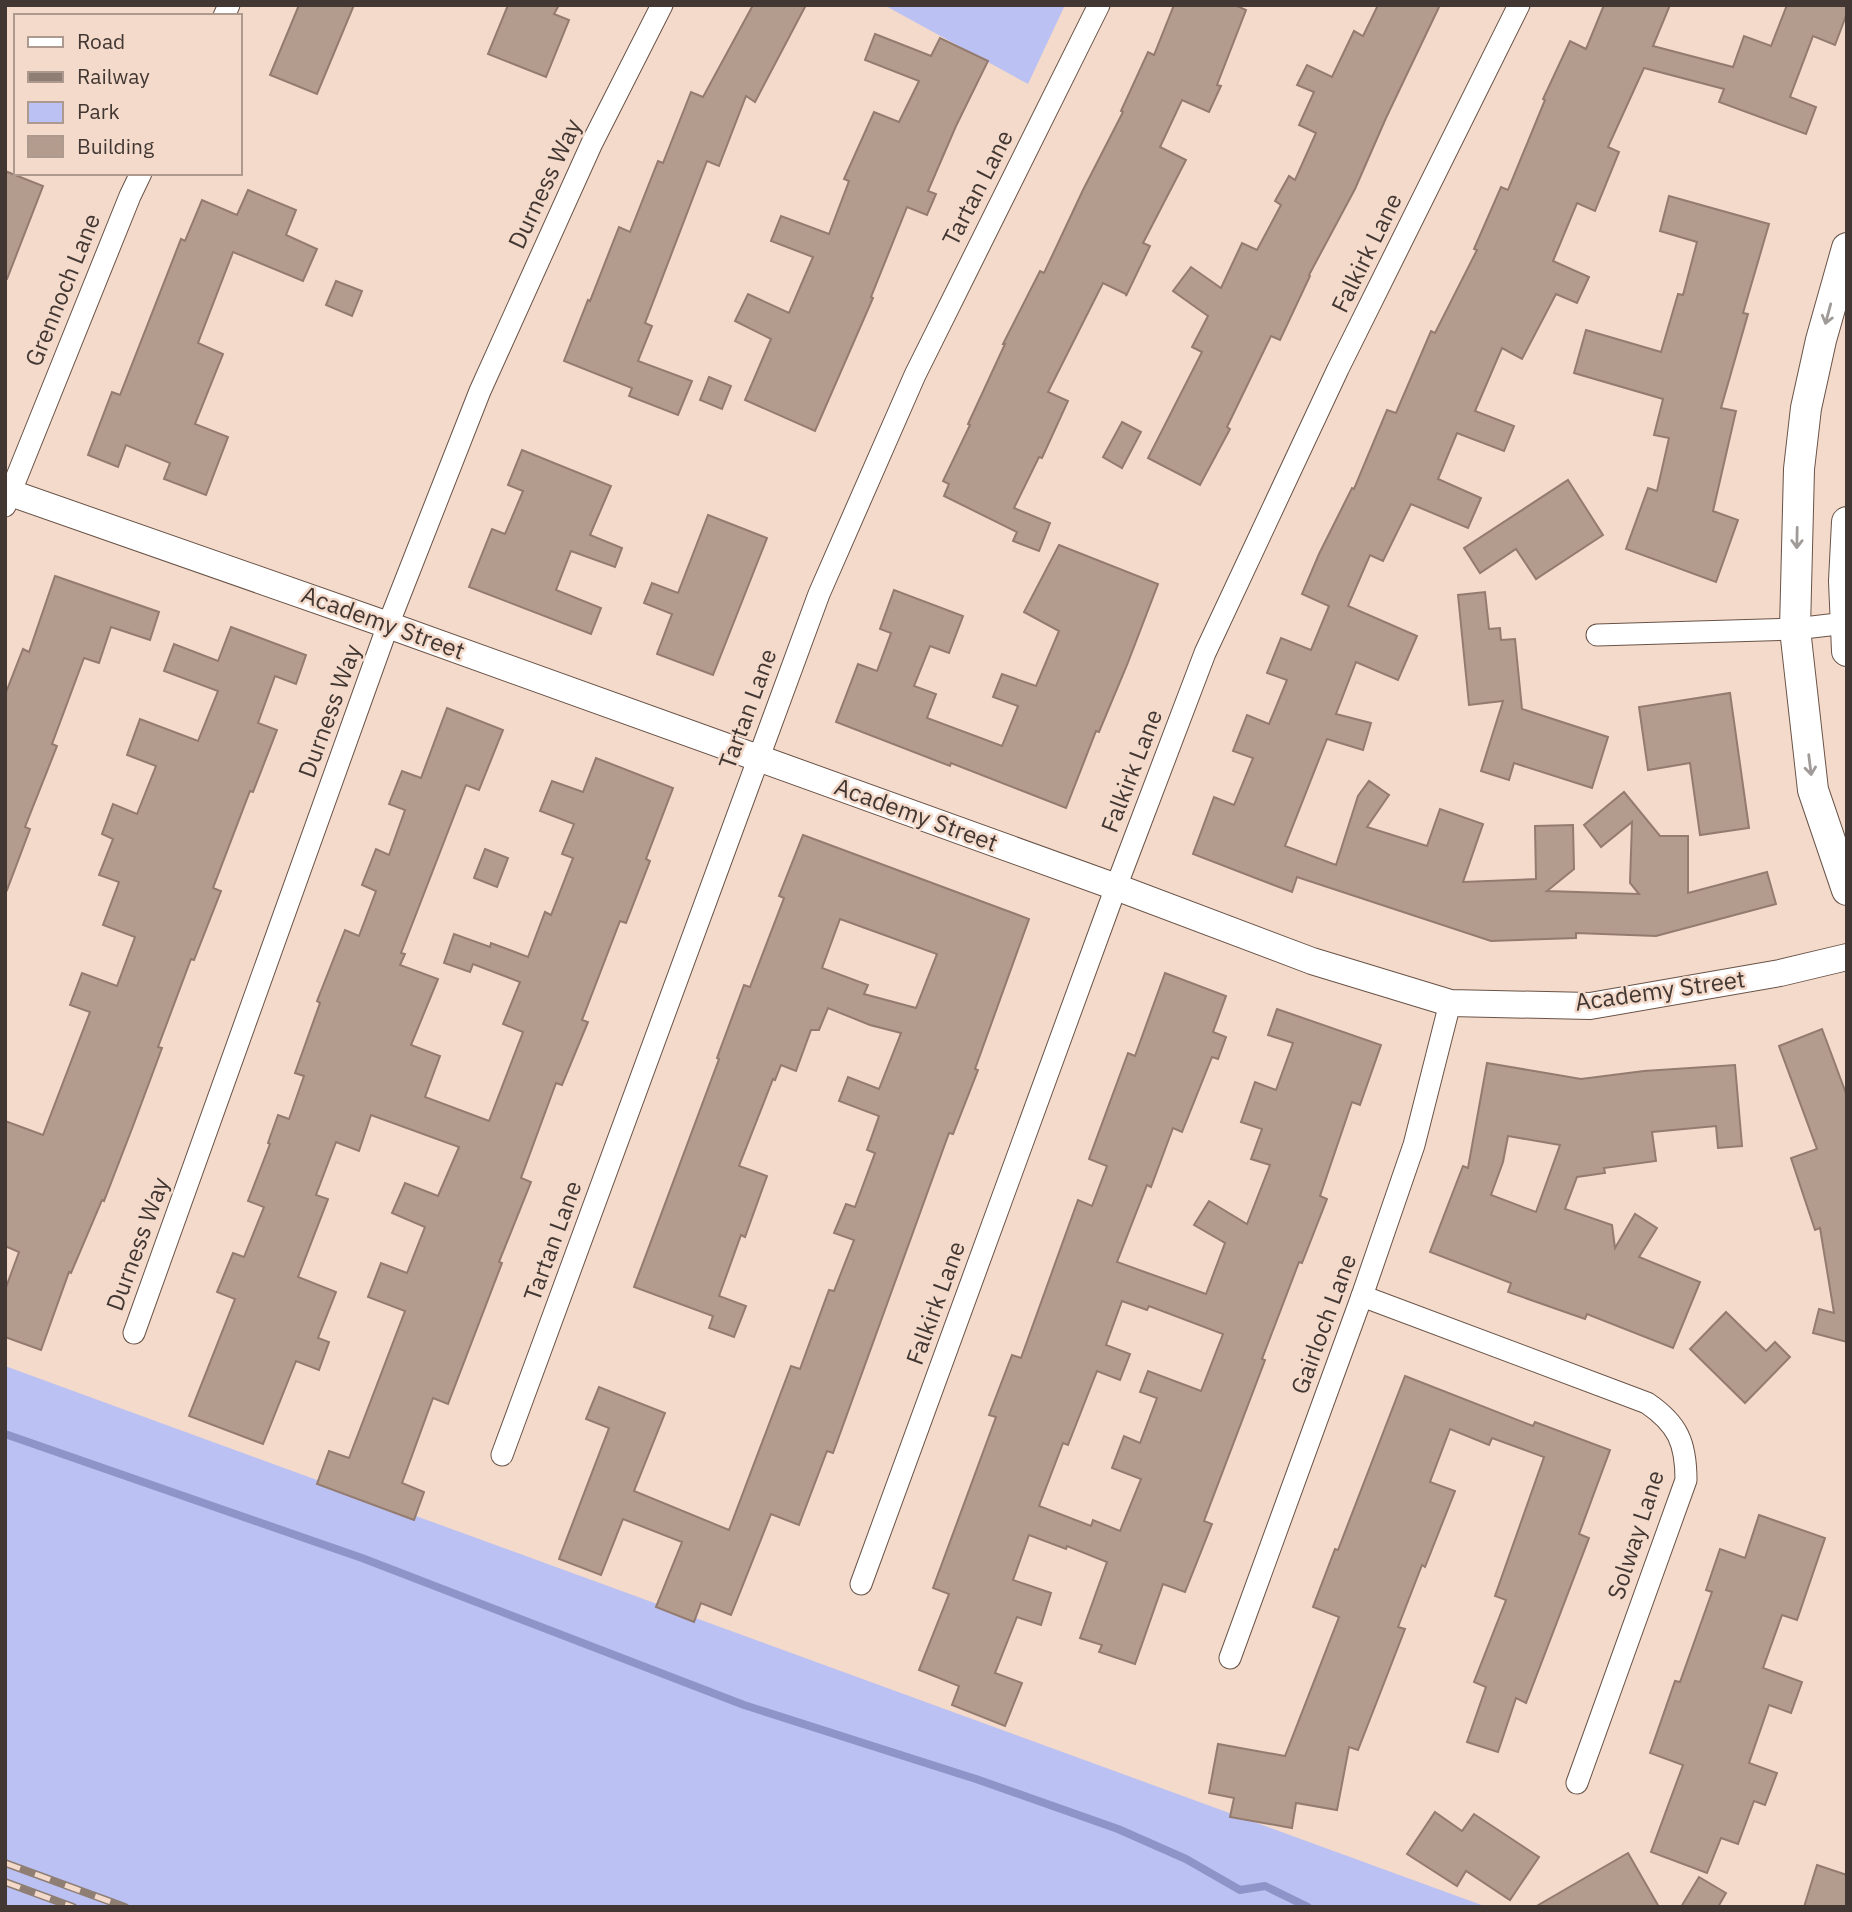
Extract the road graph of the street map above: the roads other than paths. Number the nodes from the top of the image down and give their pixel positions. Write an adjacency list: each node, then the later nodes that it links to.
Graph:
1 (662, 5): 9 (street, Durness Way)
2 (1099, 5): 13 (street, Tartan Lane)
3 (1519, 5): 14 (street, Falkirk Lane)
4 (140, 175): 6 (street, Grennoch Lane)
5 (1847, 248): 10 (main road, one-way to 10)
6 (7, 496): 9 (street, Academy Street)
7 (1847, 522): 8 (main road)
8 (1846, 623): 10 (street); 12 (main road)
9 (388, 625): 13 (street, Academy Street); 19 (street, Durness Way)
10 (1795, 629): 11 (street); 15 (main road, one-way to 15)
11 (1597, 635)
12 (1847, 650)
13 (758, 758): 14 (street, Academy Street); 20 (street, Tartan Lane)
14 (1116, 887): 17 (street, Academy Street); 21 (street, Falkirk Lane)
15 (1847, 890)
16 (1847, 957): 17 (street, Academy Street)
17 (1450, 1003): 18 (street, Gairloch Lane)
18 (1362, 1296): 22 (street, Gairloch Lane); 23 (street, Solway Lane)
19 (134, 1334)
20 (502, 1455)
21 (861, 1584)
22 (1230, 1658)
23 (1577, 1783)

